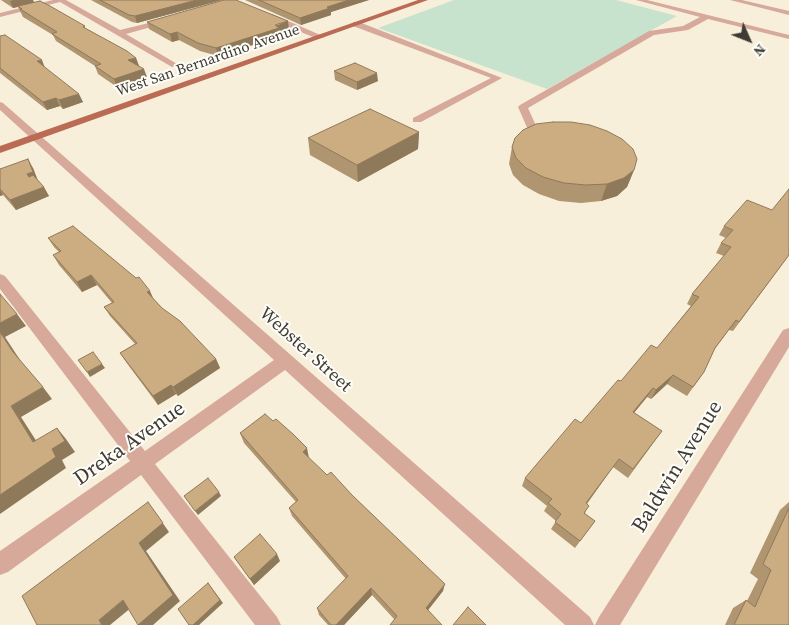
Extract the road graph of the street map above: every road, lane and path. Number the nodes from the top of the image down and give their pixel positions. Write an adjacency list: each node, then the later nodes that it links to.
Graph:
1 (61, 0): 7 (street); 11 (street)
2 (425, 0): 10 (main road, West San Bernardino Avenue)
3 (639, 0): 9 (street)
4 (734, 0): 6 (street)
5 (261, 12): 13 (street)
6 (789, 13)
7 (0, 15)
8 (176, 17): 11 (street)
9 (706, 17): 12 (street); 17 (street)
10 (356, 24): 13 (main road, West San Bernardino Avenue); 16 (street)
11 (119, 33): 14 (street)
12 (788, 35)
13 (321, 37): 18 (main road, West San Bernardino Avenue)
14 (175, 65)
15 (0, 105): 18 (street, Webster Street)
16 (417, 120)
17 (533, 130)
18 (35, 138): 19 (main road, West San Bernardino Avenue); 22 (street, Webster Street)
19 (0, 150)
20 (0, 279): 23 (street)
21 (789, 334): 27 (street, Baldwin Avenue)
22 (287, 360): 23 (street, Dreka Avenue); 26 (street, Webster Street)
23 (144, 462): 24 (street, Dreka Avenue); 25 (street)
24 (0, 564)
25 (270, 625)
26 (582, 625)
27 (607, 625)

